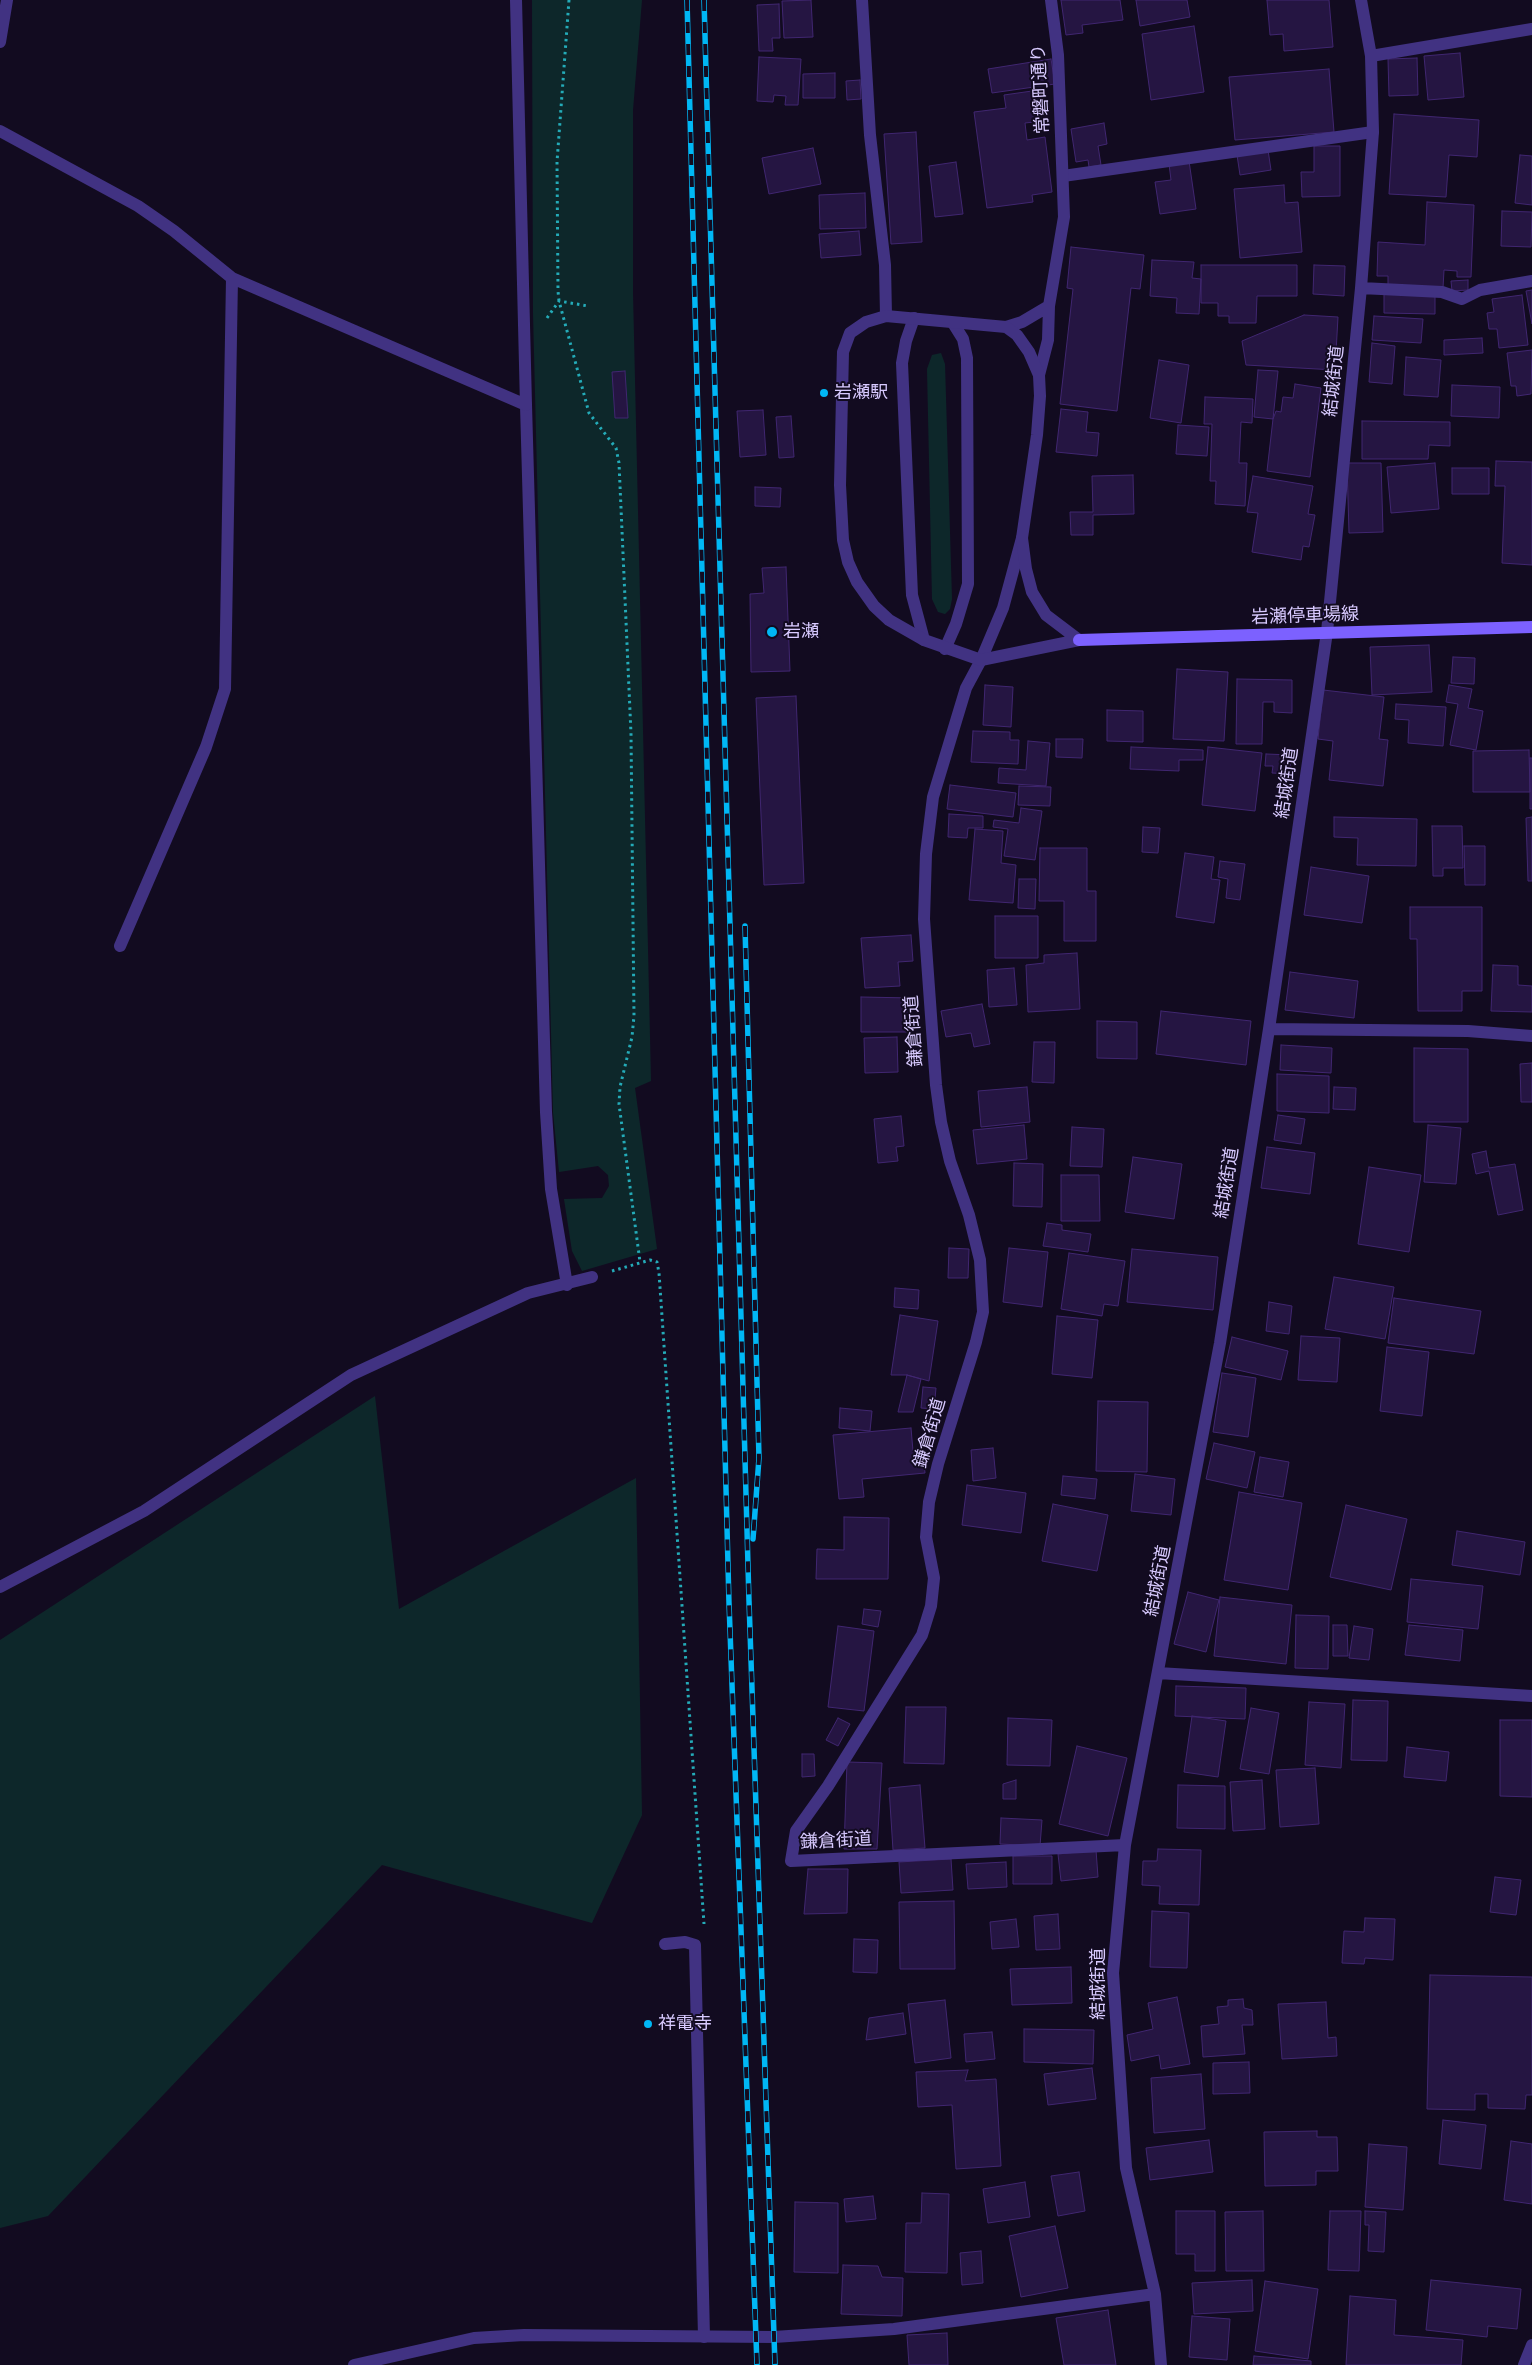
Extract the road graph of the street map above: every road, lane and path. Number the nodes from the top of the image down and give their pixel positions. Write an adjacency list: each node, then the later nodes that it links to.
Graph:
1 (7, 0): 8 (street)
2 (516, 0): 22 (street)
3 (569, 0): 33 (path)
4 (862, 0): 17 (street)
5 (1051, 0): 12 (street, 常磐町通り)
6 (1361, 0): 9 (street, 結城街道)
7 (1532, 29): 9 (street)
8 (0, 42)
9 (1371, 56): 11 (street, 結城街道)
10 (0, 131): 13 (street)
11 (1373, 132): 12 (street); 15 (street, 結城街道)
12 (1063, 176): 16 (street, 常磐町通り)
13 (232, 278): 22 (street); 30 (street)
14 (1532, 281): 15 (street)
15 (1361, 288): 25 (street, 結城街道)
16 (1048, 306): 20 (street); 21 (street, 常磐町通り)
17 (886, 316): 18 (street); 26 (street)
18 (914, 318): 19 (street); 26 (street)
19 (953, 323): 20 (street); 28 (street)
20 (1006, 327): 21 (street)
21 (1039, 375): 23 (street)
22 (526, 406): 35 (street)
23 (1022, 538): 27 (street); 29 (street)
24 (1532, 627): 25 (main road, 岩瀬停車場線)
25 (1327, 632): 27 (main road, 岩瀬停車場線); 31 (street, 結城街道)
26 (924, 640): 28 (street)
27 (1079, 640): 29 (street)
28 (945, 649): 29 (street)
29 (981, 660): 39 (street, 鎌倉街道)
30 (120, 946)
31 (1269, 1029): 32 (street); 37 (street, 結城街道)
32 (1532, 1036)
33 (640, 1262): 34 (path); 41 (path)
34 (592, 1277): 35 (street)
35 (567, 1285): 36 (street)
36 (0, 1587)
37 (1158, 1673): 38 (street); 39 (street, 結城街道)
38 (1532, 1696)
39 (1125, 1845): 42 (street, 結城街道)
40 (665, 1944): 41 (street)
41 (695, 1946): 43 (street)
42 (1155, 2294): 43 (street); 46 (street, 結城街道)
43 (704, 2337): 45 (street)
44 (1532, 2345): 47 (street)
45 (354, 2365)
46 (1161, 2365)
47 (1524, 2365)

